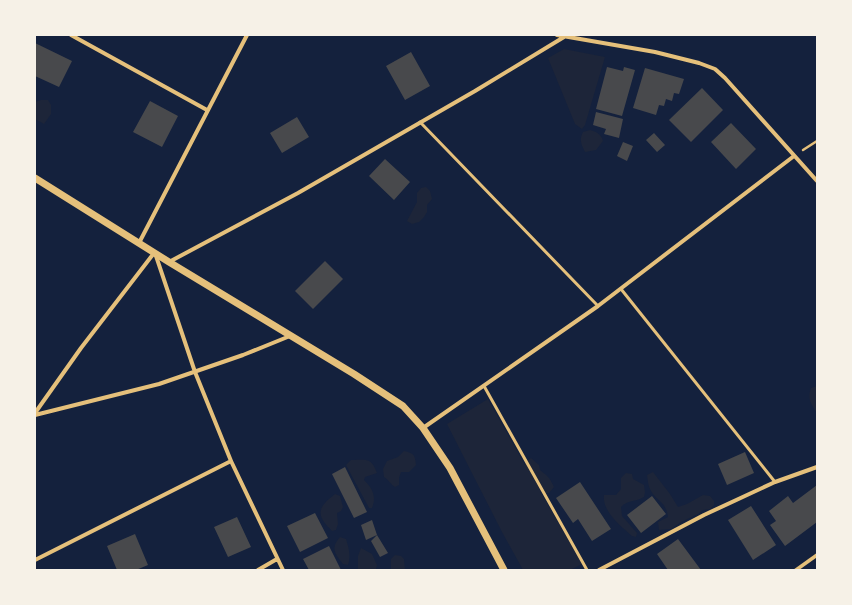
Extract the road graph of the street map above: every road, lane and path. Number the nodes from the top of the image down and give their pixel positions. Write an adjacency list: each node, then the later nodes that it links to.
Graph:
1 (71, 35): 5 (street)
2 (247, 35): 5 (street)
3 (556, 35): 4 (street)
4 (564, 37): 6 (street); 8 (street)
5 (207, 110): 11 (street)
6 (420, 122): 13 (street); 15 (lane)
7 (817, 141): 8 (path)
8 (794, 156): 10 (street); 14 (street)
9 (35, 178): 11 (street)
10 (817, 181)
11 (139, 243): 12 (street)
12 (154, 253): 13 (street); 17 (street); 19 (street)
13 (169, 262): 16 (street)
14 (621, 289): 15 (street); 23 (lane)
15 (598, 306): 18 (street)
16 (291, 336): 17 (street); 20 (street)
17 (195, 372): 19 (street); 21 (street)
18 (484, 386): 20 (street); 30 (lane)
19 (35, 414)
20 (423, 428): 29 (street)
21 (231, 461): 25 (street); 26 (street)
22 (817, 467): 23 (street)
23 (775, 482): 31 (street)
24 (817, 554): 32 (street)
25 (277, 559): 27 (street); 28 (street)
26 (35, 560)
27 (258, 570)
28 (283, 570)
29 (504, 570)
30 (587, 570)
31 (599, 570)
32 (796, 570)

